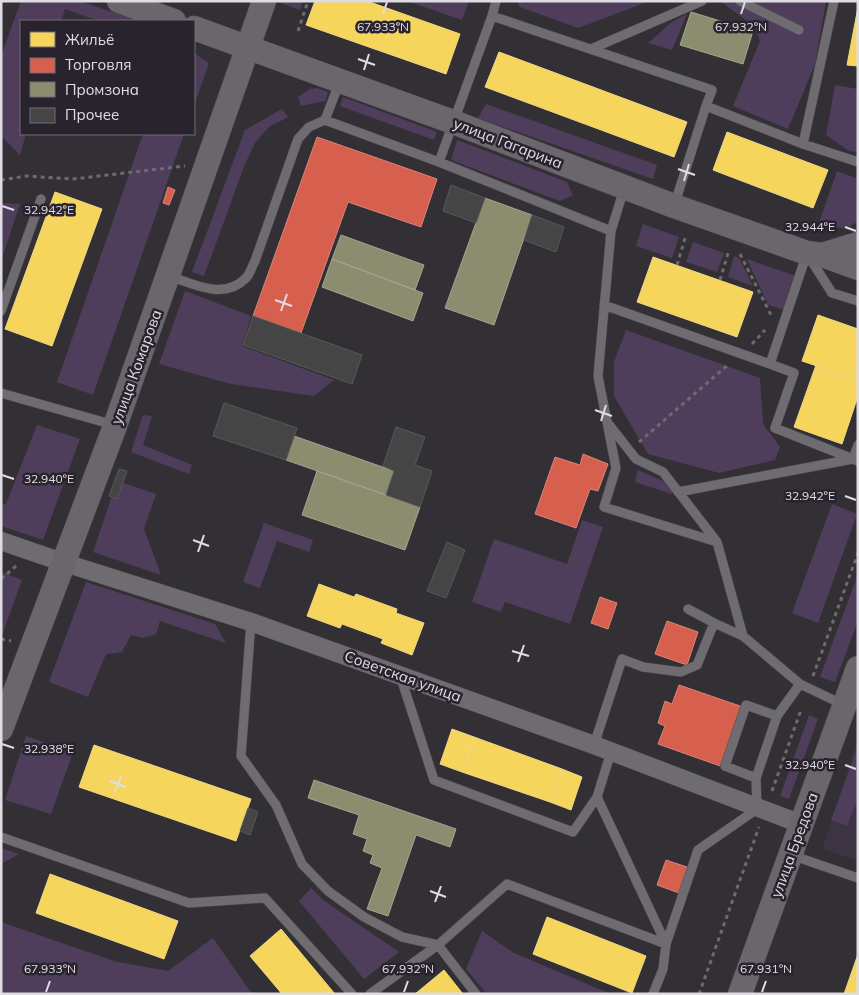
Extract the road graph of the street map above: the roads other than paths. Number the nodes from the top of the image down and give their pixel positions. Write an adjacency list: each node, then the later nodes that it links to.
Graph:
1 (119, 1): 8 (main road)
2 (264, 1): 11 (main road, улица Комарова)
3 (496, 1): 7 (lane)
4 (702, 1): 12 (lane)
5 (740, 1): 10 (lane)
6 (834, 1): 17 (lane)
7 (492, 16): 12 (lane); 16 (lane)
8 (171, 20)
9 (195, 28): 11 (main road, улица Гагарина)
10 (799, 30)
11 (248, 48): 13 (main road, улица Гагарина); 27 (main road, улица Комарова)
12 (591, 49): 14 (lane)
13 (340, 81): 15 (lane); 16 (main road, улица Гагарина)
14 (706, 106): 17 (lane); 22 (lane)
15 (325, 120): 18 (lane); 27 (lane)
16 (453, 122): 18 (lane); 20 (main road, улица Гагарина)
17 (803, 144): 19 (lane)
18 (439, 162): 23 (lane)
19 (858, 162)
20 (625, 187): 22 (main road, улица Гагарина); 23 (lane)
21 (41, 198): 30 (lane)
22 (674, 206): 25 (main road, улица Гагарина)
23 (611, 230): 29 (lane)
24 (858, 244): 25 (main road)
25 (814, 254): 26 (main road, улица Гагарина); 28 (lane); 31 (lane)
26 (858, 268)
27 (168, 276): 34 (main road, улица Комарова)
28 (858, 301)
29 (604, 305): 31 (lane); 33 (lane)
30 (1, 311)
31 (770, 364): 36 (lane)
32 (1, 393): 34 (lane)
33 (606, 421): 37 (lane); 39 (lane)
34 (116, 426): 40 (main road, улица Комарова)
35 (858, 445): 36 (lane)
36 (855, 460): 37 (lane)
37 (678, 492): 39 (lane)
38 (1, 541): 40 (street, Советская улица)
39 (717, 542): 44 (lane)
40 (65, 563): 42 (street, Советская улица); 50 (main road, улица Комарова)
41 (688, 609): 43 (lane)
42 (251, 622): 46 (street, Советская улица); 61 (lane)
43 (714, 623): 44 (lane); 51 (lane)
44 (743, 636): 47 (lane)
45 (858, 668): 48 (main road, улица Бредова)
46 (400, 675): 51 (street, Советская улица); 54 (lane)
47 (805, 686): 48 (lane); 49 (lane)
48 (845, 705): 56 (main road, улица Бредова)
49 (777, 716): 53 (lane); 53 (lane)
50 (1, 730)
51 (594, 745): 52 (street, Советская улица)
52 (611, 752): 54 (lane); 55 (street, Советская улица)
53 (756, 778): 55 (lane)
54 (597, 797): 60 (lane)
55 (761, 810): 56 (street, Советская улица); 60 (lane)
56 (801, 824): 58 (main road, улица Бредова)
57 (1, 837): 62 (lane)
58 (791, 854): 59 (lane); 66 (main road, улица Бредова)
59 (858, 878)
60 (666, 944): 61 (lane); 65 (lane)
61 (438, 945): 63 (lane); 64 (lane)
62 (352, 994)
63 (370, 994)
64 (476, 994)
65 (654, 994)
66 (740, 994)

